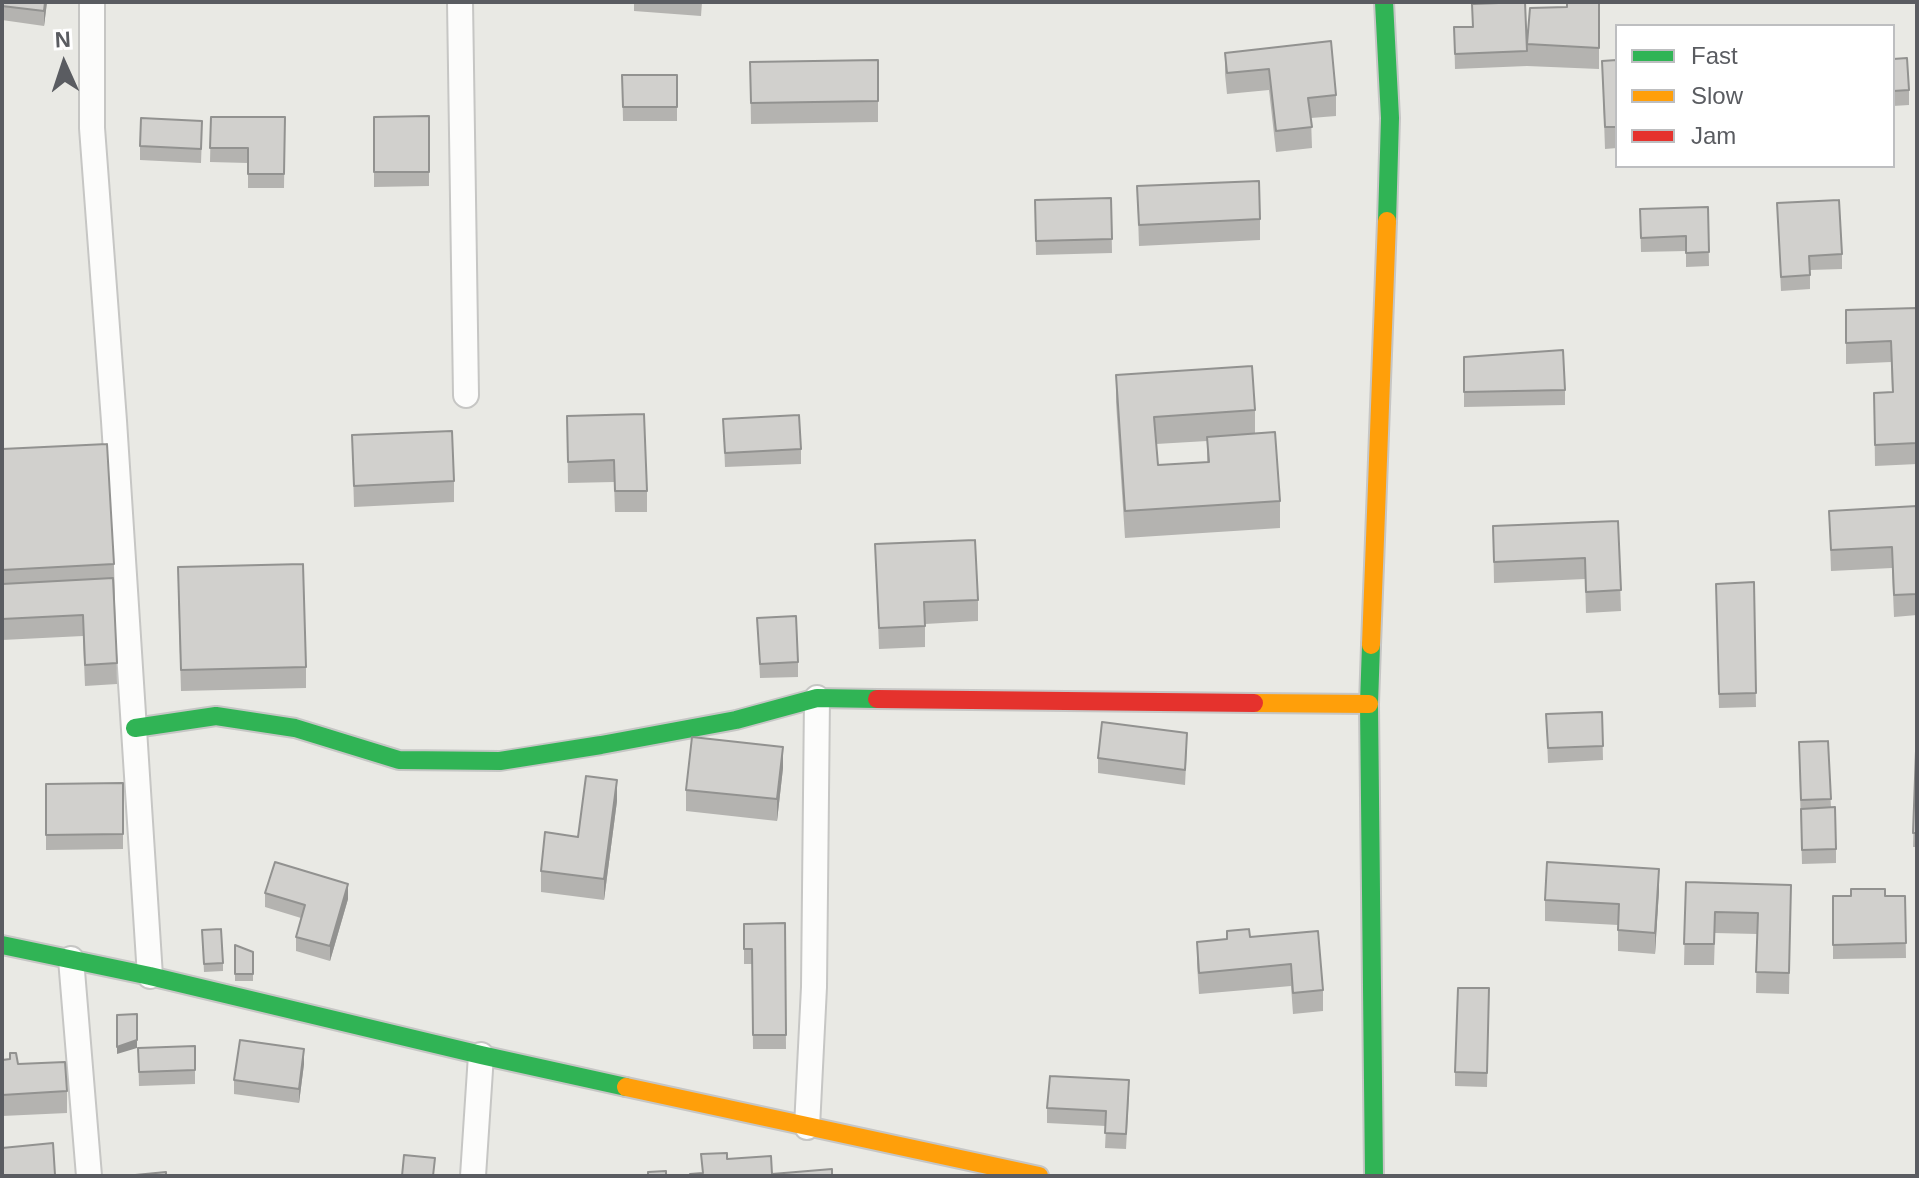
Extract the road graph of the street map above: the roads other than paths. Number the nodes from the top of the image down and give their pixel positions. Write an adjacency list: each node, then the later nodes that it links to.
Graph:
1 (92, 2): 7 (street)
2 (460, 2): 4 (street)
3 (1384, 2): 6 (street)
4 (466, 395)
5 (817, 698): 6 (street); 7 (street); 12 (street)
6 (1369, 704): 16 (street)
7 (135, 728): 10 (street)
8 (2, 945): 9 (street)
9 (71, 959): 10 (street); 13 (street)
10 (150, 976): 11 (street)
11 (481, 1055): 12 (street); 14 (street)
12 (807, 1127): 15 (street)
13 (89, 1176)
14 (473, 1176)
15 (1039, 1176)
16 (1374, 1176)

